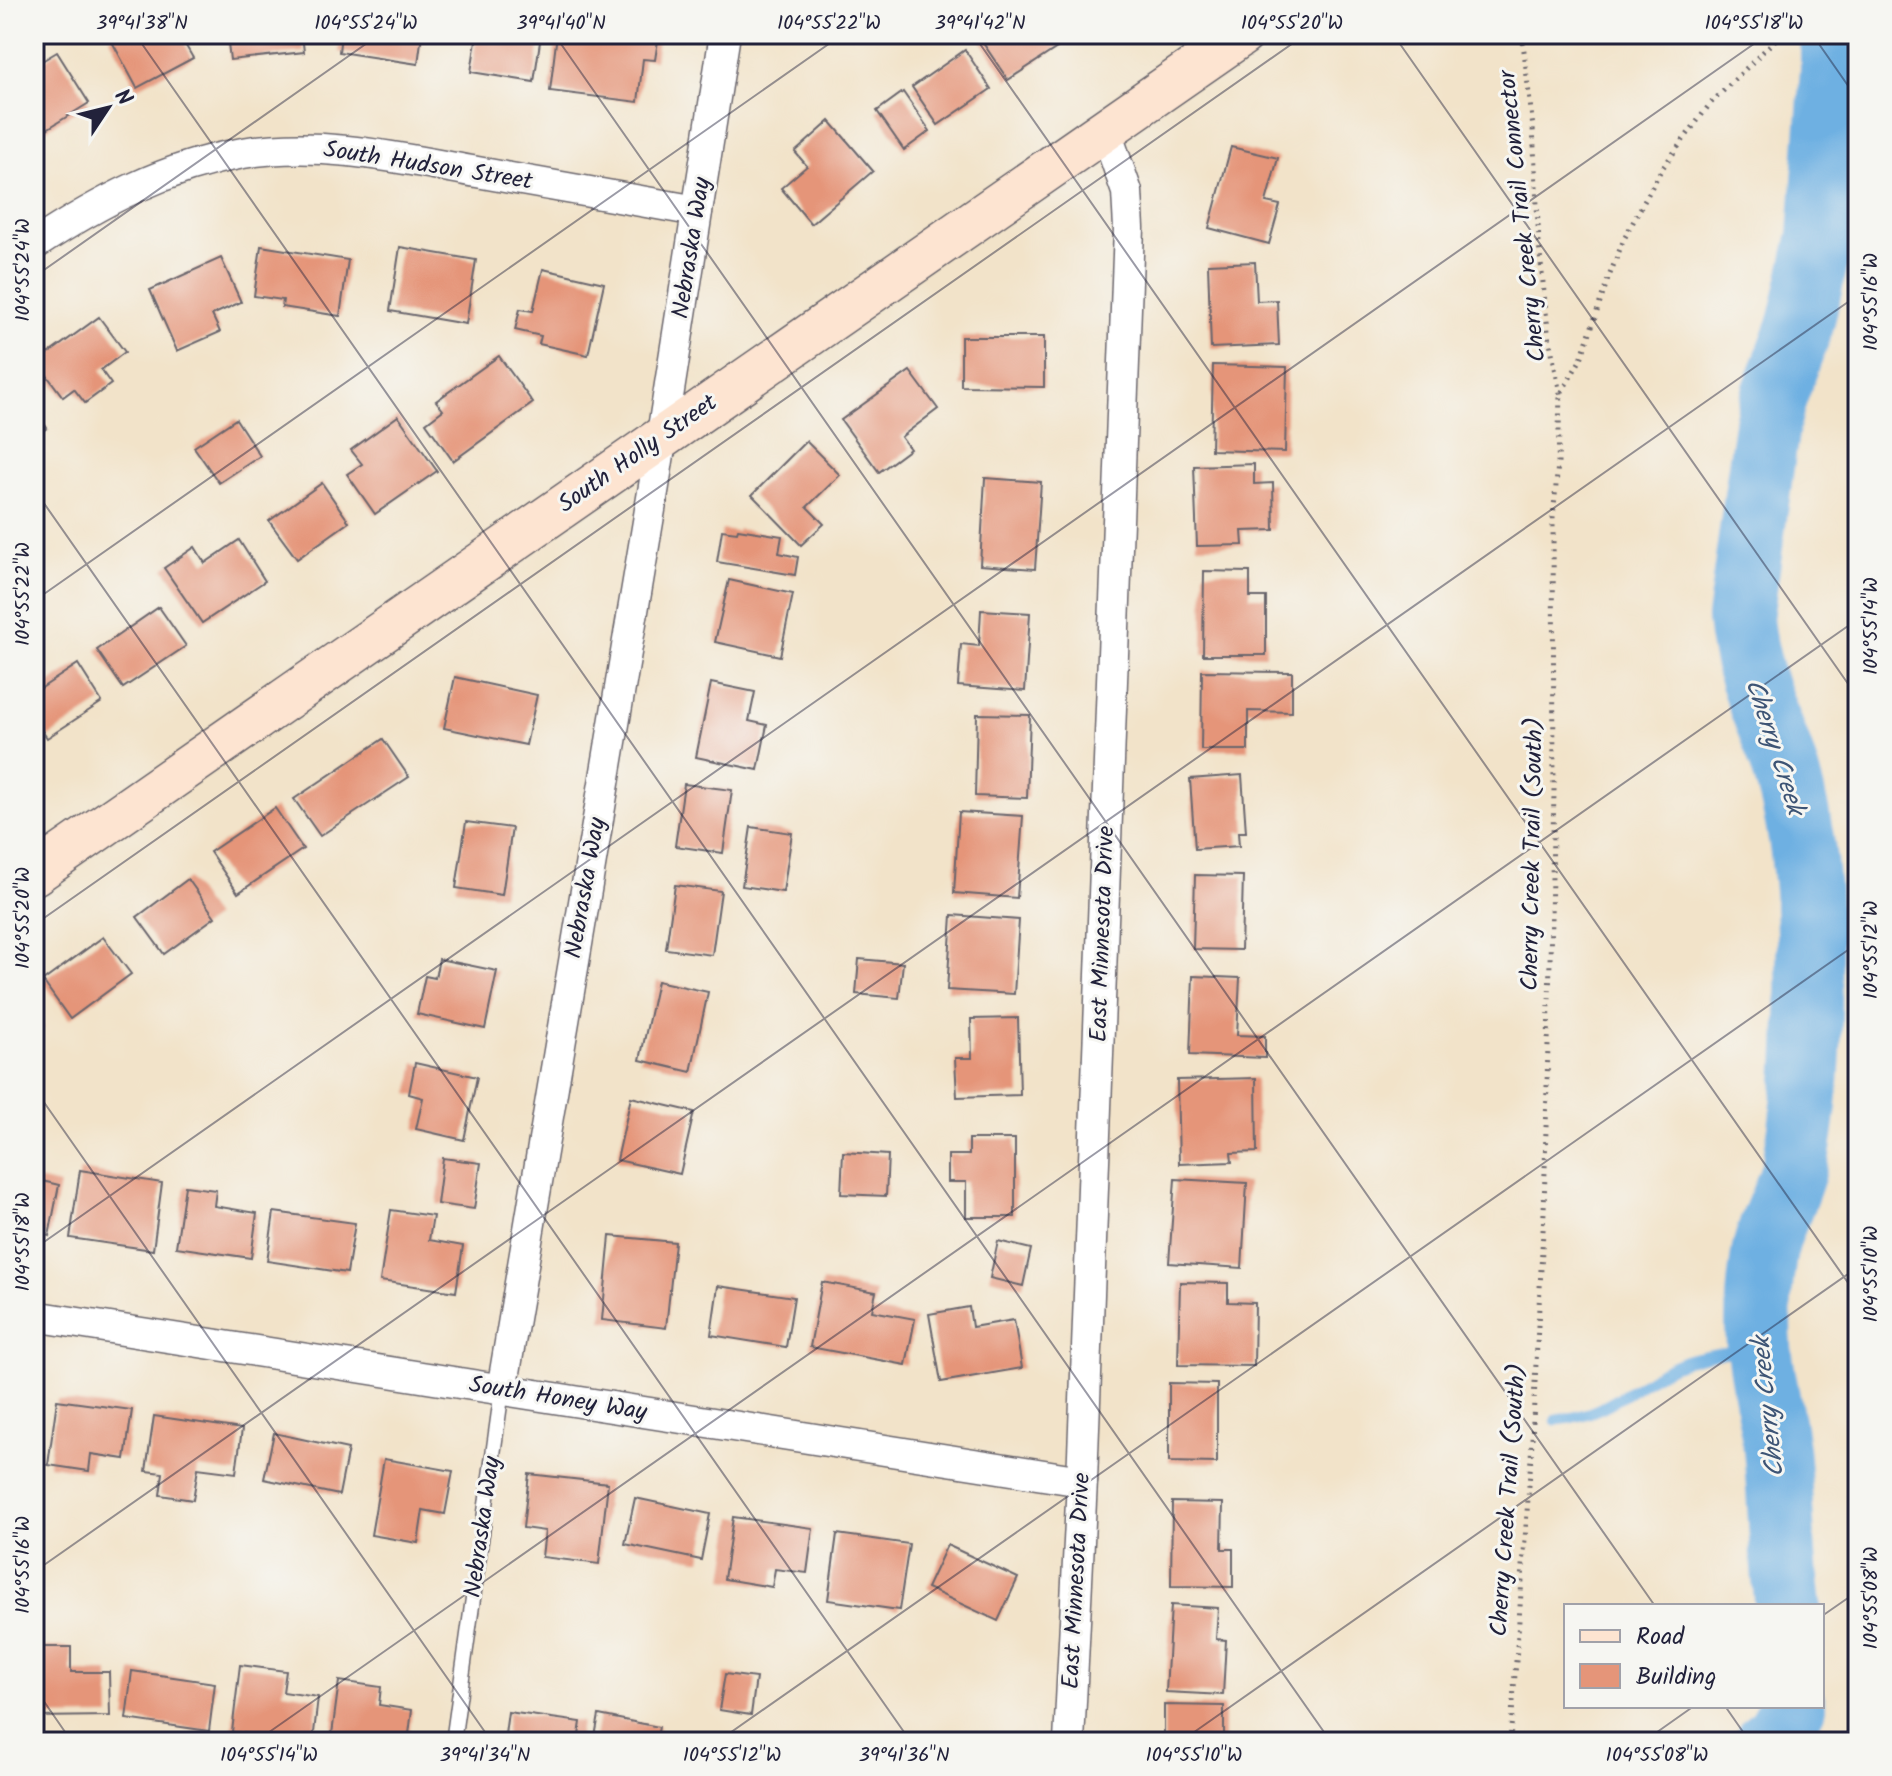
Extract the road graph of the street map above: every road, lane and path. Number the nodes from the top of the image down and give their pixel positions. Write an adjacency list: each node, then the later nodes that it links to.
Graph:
1 (725, 34): 6 (street, Nebraska Way)
2 (1243, 34): 5 (main road, South Holly Street)
3 (1522, 34): 8 (path, Cherry Creek Trail Connector)
4 (1781, 34): 8 (path, Cherry Creek Trail (South))
5 (1105, 129): 9 (main road, South Holly Street); 13 (street, East Minnesota Drive)
6 (697, 211): 7 (street, South Hudson Street); 9 (street, Nebraska Way)
7 (34, 245)
8 (1560, 395): 16 (path, Cherry Creek Trail (South))
9 (661, 438): 10 (main road, South Holly Street); 12 (street, Nebraska Way)
10 (37, 866)
11 (34, 1316): 12 (street, South Honey Way)
12 (502, 1390): 13 (street, South Honey Way); 14 (lane, Nebraska Way)
13 (1082, 1481): 15 (street, East Minnesota Drive)
14 (453, 1742)
15 (1069, 1742)
16 (1510, 1742)

